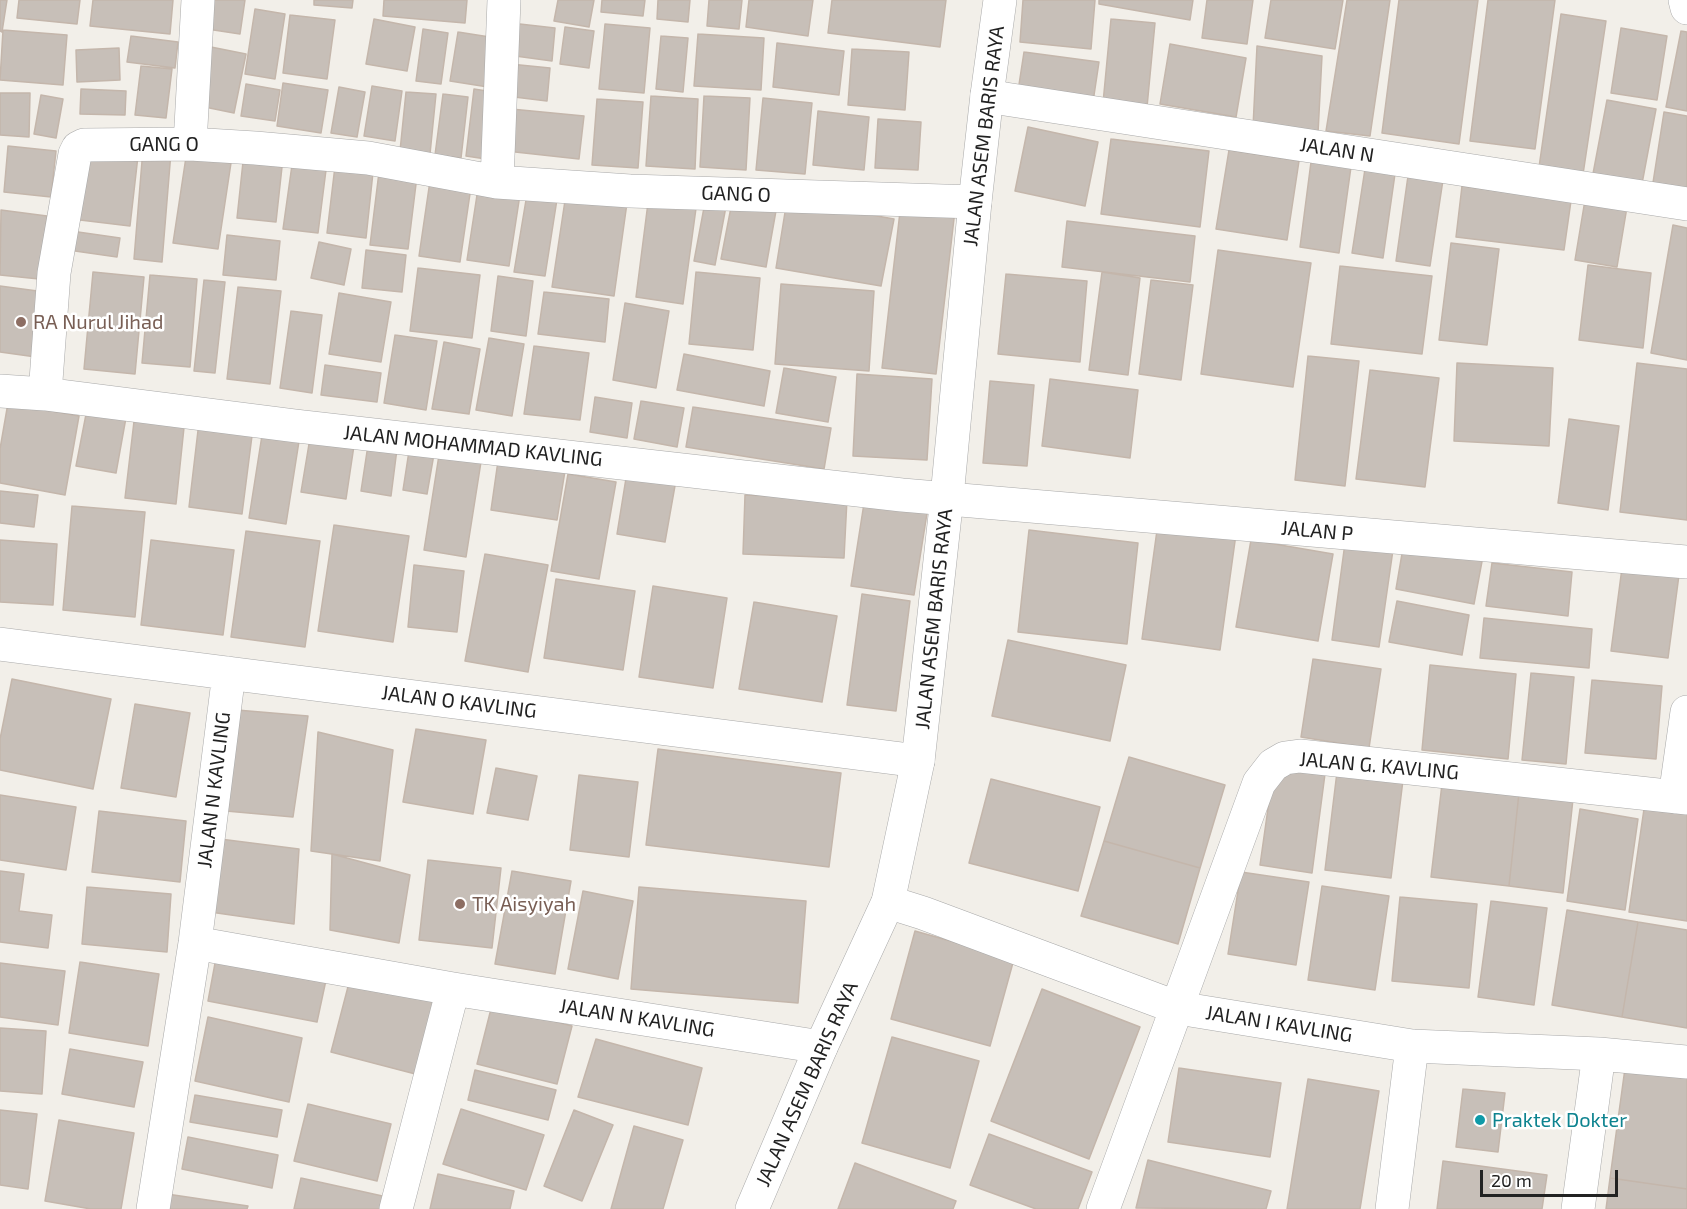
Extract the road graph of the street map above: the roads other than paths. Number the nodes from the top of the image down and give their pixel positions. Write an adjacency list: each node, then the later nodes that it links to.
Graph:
1 (198, 0): 7 (street)
2 (504, 0): 8 (street)
3 (1000, 0): 6 (street, JALAN ASEM BARIS RAYA)
4 (1685, 0): 5 (street)
5 (1687, 8)
6 (987, 95): 9 (street, JALAN ASEM BARIS RAYA); 10 (street, JALAN N)
7 (190, 144): 8 (street, GANG O); 12 (street, GANG O)
8 (497, 182): 9 (street, GANG O)
9 (975, 202): 13 (street, JALAN ASEM BARIS RAYA)
10 (1687, 204)
11 (0, 391): 12 (street, JALAN MOHAMMAD KAVLING)
12 (45, 394): 13 (street, JALAN MOHAMMAD KAVLING)
13 (947, 497): 14 (street, JALAN P); 18 (street, JALAN ASEM BARIS RAYA)
14 (1687, 562)
15 (0, 644): 16 (street, JALAN O KAVLING)
16 (228, 673): 18 (street, JALAN O KAVLING); 21 (street, JALAN N KAVLING)
17 (1687, 712): 19 (street, JALAN G. KAVLING)
18 (918, 761): 20 (street, JALAN ASEM BARIS RAYA)
19 (1681, 797): 23 (street, JALAN G. KAVLING)
20 (888, 902): 23 (street, JALAN I KAVLING); 25 (street, JALAN ASEM BARIS RAYA)
21 (195, 943): 22 (street, JALAN N KAVLING); 28 (street, JALAN N KAVLING)
22 (453, 989): 25 (street, JALAN N KAVLING); 29 (street)
23 (1178, 1008): 24 (street, JALAN I KAVLING); 31 (street, JALAN G. KAVLING)
24 (1412, 1046): 26 (street, JALAN I KAVLING); 32 (street)
25 (821, 1047): 30 (street, JALAN ASEM BARIS RAYA)
26 (1599, 1054): 27 (street, JALAN I KAVLING); 33 (street)
27 (1687, 1062)
28 (153, 1209)
29 (396, 1209)
30 (752, 1209)
31 (1103, 1209)
32 (1392, 1209)
33 (1578, 1209)

